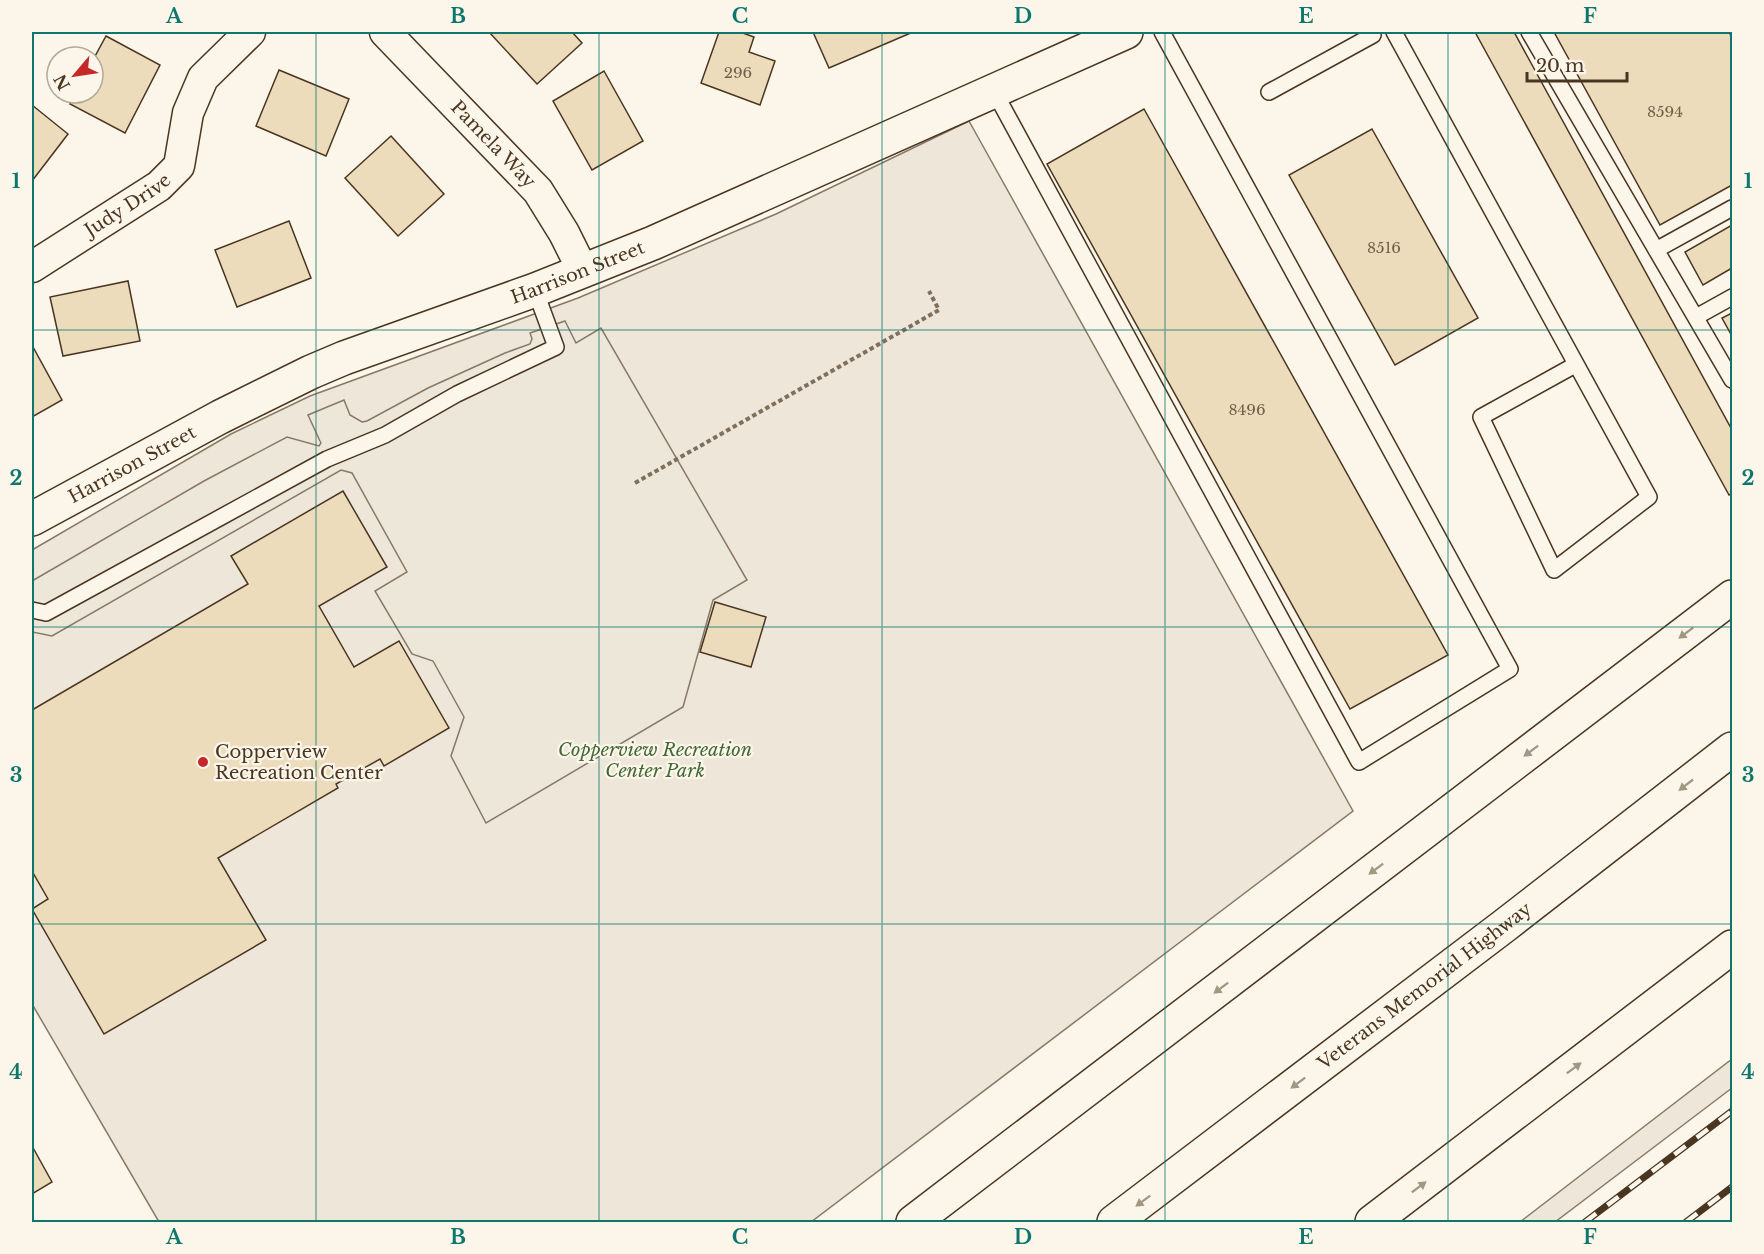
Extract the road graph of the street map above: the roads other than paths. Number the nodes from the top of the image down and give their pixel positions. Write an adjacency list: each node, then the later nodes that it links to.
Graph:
1 (250, 32): 12 (street, Judy Drive)
2 (385, 32): 13 (street, Pamela Way)
3 (1126, 32): 8 (main road, Harrison Street)
4 (1161, 32): 8 (lane)
5 (1394, 32): 17 (lane)
6 (1529, 32): 11 (lane)
7 (1374, 33): 9 (lane)
8 (994, 91): 13 (main road, Harrison Street)
9 (1269, 92)
10 (1732, 208): 11 (lane)
11 (1656, 250): 16 (lane)
12 (32, 267)
13 (583, 271): 14 (main road, Harrison Street)
14 (535, 290): 19 (main road, Harrison Street); 21 (lane)
15 (1732, 297): 16 (lane)
16 (1696, 317): 18 (lane)
17 (1575, 365): 17 (lane)
18 (1732, 380)
19 (32, 519)
20 (1732, 597): 24 (main road, one-way to 24)
21 (32, 610)
22 (1732, 749): 25 (main road, Veterans Memorial Highway, one-way to 25)
23 (1732, 947): 26 (main road, one-way to 23)
24 (913, 1222)
25 (1114, 1222)
26 (1372, 1222)

